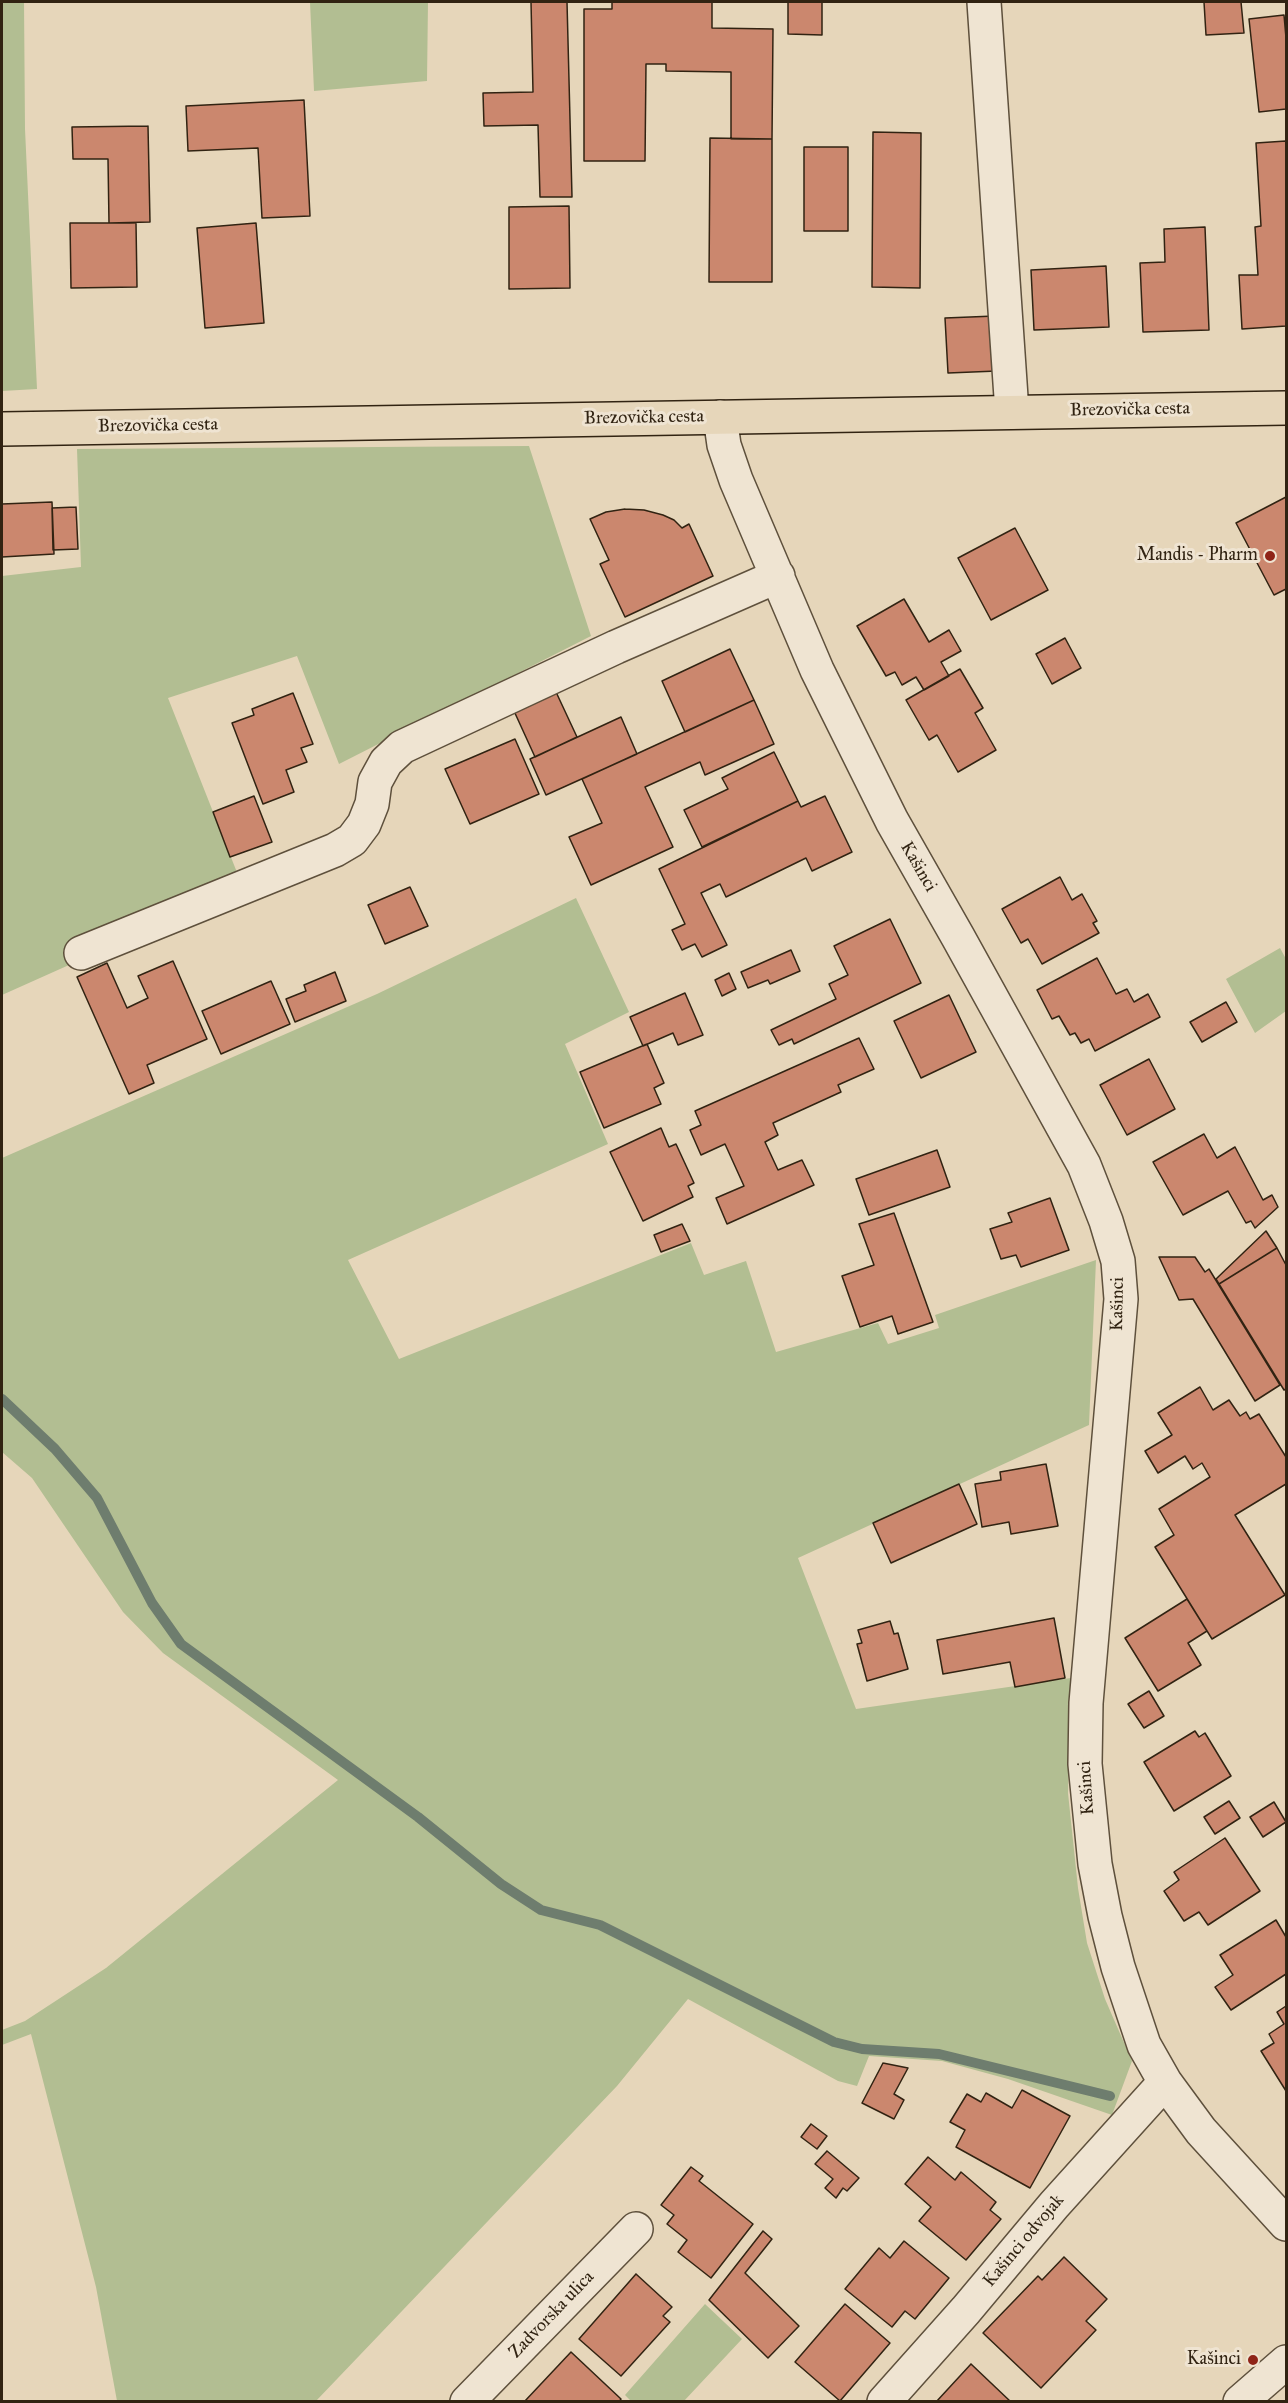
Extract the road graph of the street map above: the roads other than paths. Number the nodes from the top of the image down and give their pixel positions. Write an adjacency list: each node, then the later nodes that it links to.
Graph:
1 (984, 2): 3 (street)
2 (1287, 408): 3 (main road, Brezovička cesta)
3 (1012, 412): 4 (main road, Brezovička cesta)
4 (720, 417): 5 (main road, Brezovička cesta); 6 (street, Kašinci)
5 (2, 429)
6 (778, 576): 7 (street); 8 (street, Kašinci)
7 (81, 953)
8 (1165, 2082): 9 (street, Kašinci); 13 (street, Kašinci odvojak)
9 (1287, 2224)
10 (636, 2229): 12 (street, Zadvorska ulica)
11 (1287, 2362): 14 (street)
12 (467, 2402)
13 (884, 2402)
14 (1240, 2402)

